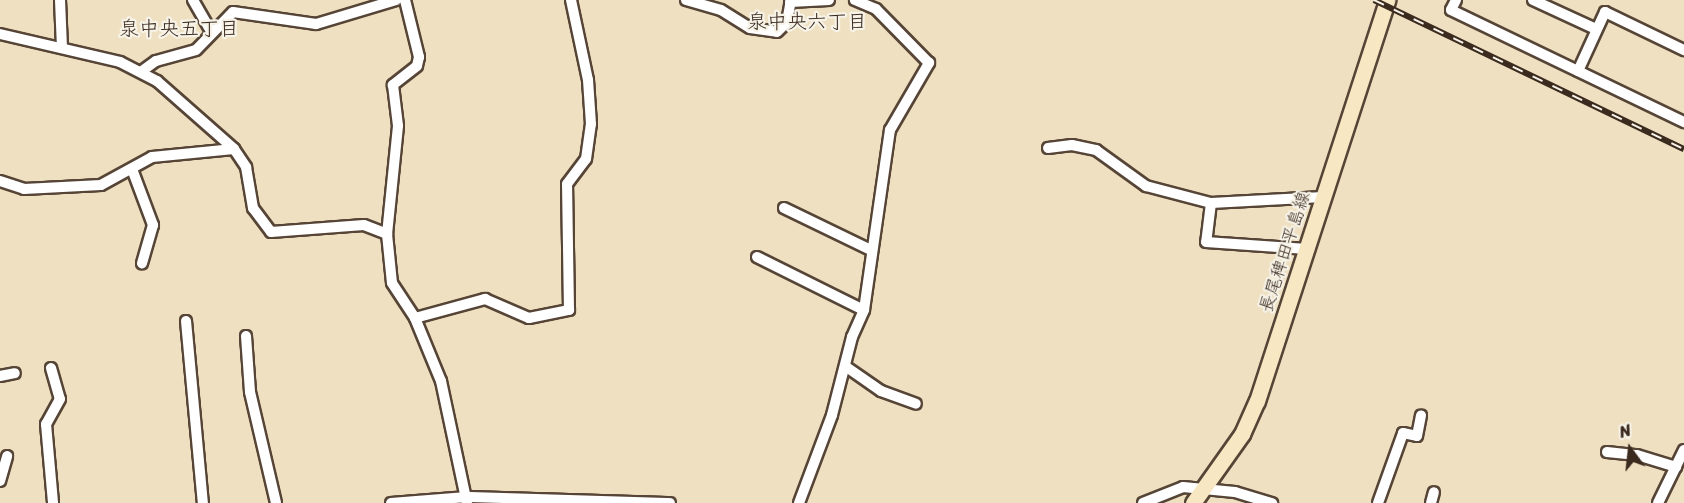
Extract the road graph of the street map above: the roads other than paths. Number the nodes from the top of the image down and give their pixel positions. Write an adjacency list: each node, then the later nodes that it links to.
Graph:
1 (60, 0): 16 (street)
2 (193, 0): 14 (street)
3 (396, 0): 14 (street)
4 (405, 0): 28 (street)
5 (571, 0): 34 (street)
6 (686, 0): 12 (street)
7 (829, 0): 12 (street)
8 (855, 0): 30 (street)
9 (1387, 0): 25 (main road, 長尾稗田平島線)
10 (1456, 0): 19 (street)
11 (1533, 0): 13 (street)
12 (791, 1)
13 (1596, 29): 17 (street); 19 (street)
14 (212, 33): 18 (street)
15 (0, 34): 16 (street)
16 (62, 48): 18 (street)
17 (1684, 50)
18 (142, 71): 21 (street)
19 (1578, 71): 20 (street)
20 (1684, 122)
21 (234, 148): 23 (street); 28 (street)
22 (1048, 148): 26 (street)
23 (132, 169): 24 (street); 32 (street)
24 (0, 181)
25 (1323, 197): 26 (street); 29 (main road, 長尾稗田平島線)
26 (1211, 203): 29 (street)
27 (784, 208): 30 (street)
28 (387, 234): 34 (street)
29 (1306, 249): 48 (main road, 長尾稗田平島線)
30 (871, 250): 33 (street)
31 (757, 257): 33 (street)
32 (142, 263)
33 (864, 310): 37 (street)
34 (415, 318): 50 (street)
35 (186, 321): 53 (street)
36 (246, 336): 54 (street)
37 (845, 366): 41 (street); 57 (street)
38 (51, 368): 52 (street)
39 (15, 373): 40 (street)
40 (0, 376)
41 (916, 404)
42 (1421, 415): 61 (street)
43 (1684, 450): 46 (street)
44 (1607, 452): 46 (street)
45 (7, 456): 47 (street)
46 (1676, 467): 63 (street)
47 (0, 481)
48 (1208, 487): 58 (street); 59 (main road, 長尾稗田平島線); 60 (street)
49 (1434, 492): 62 (street)
50 (467, 500): 51 (street); 55 (street)
51 (620, 502): 56 (street)
52 (53, 503)
53 (203, 503)
54 (276, 503)
55 (391, 503)
56 (670, 503)
57 (799, 503)
58 (1143, 503)
59 (1193, 503)
60 (1272, 503)
61 (1378, 503)
62 (1431, 503)
63 (1658, 503)

